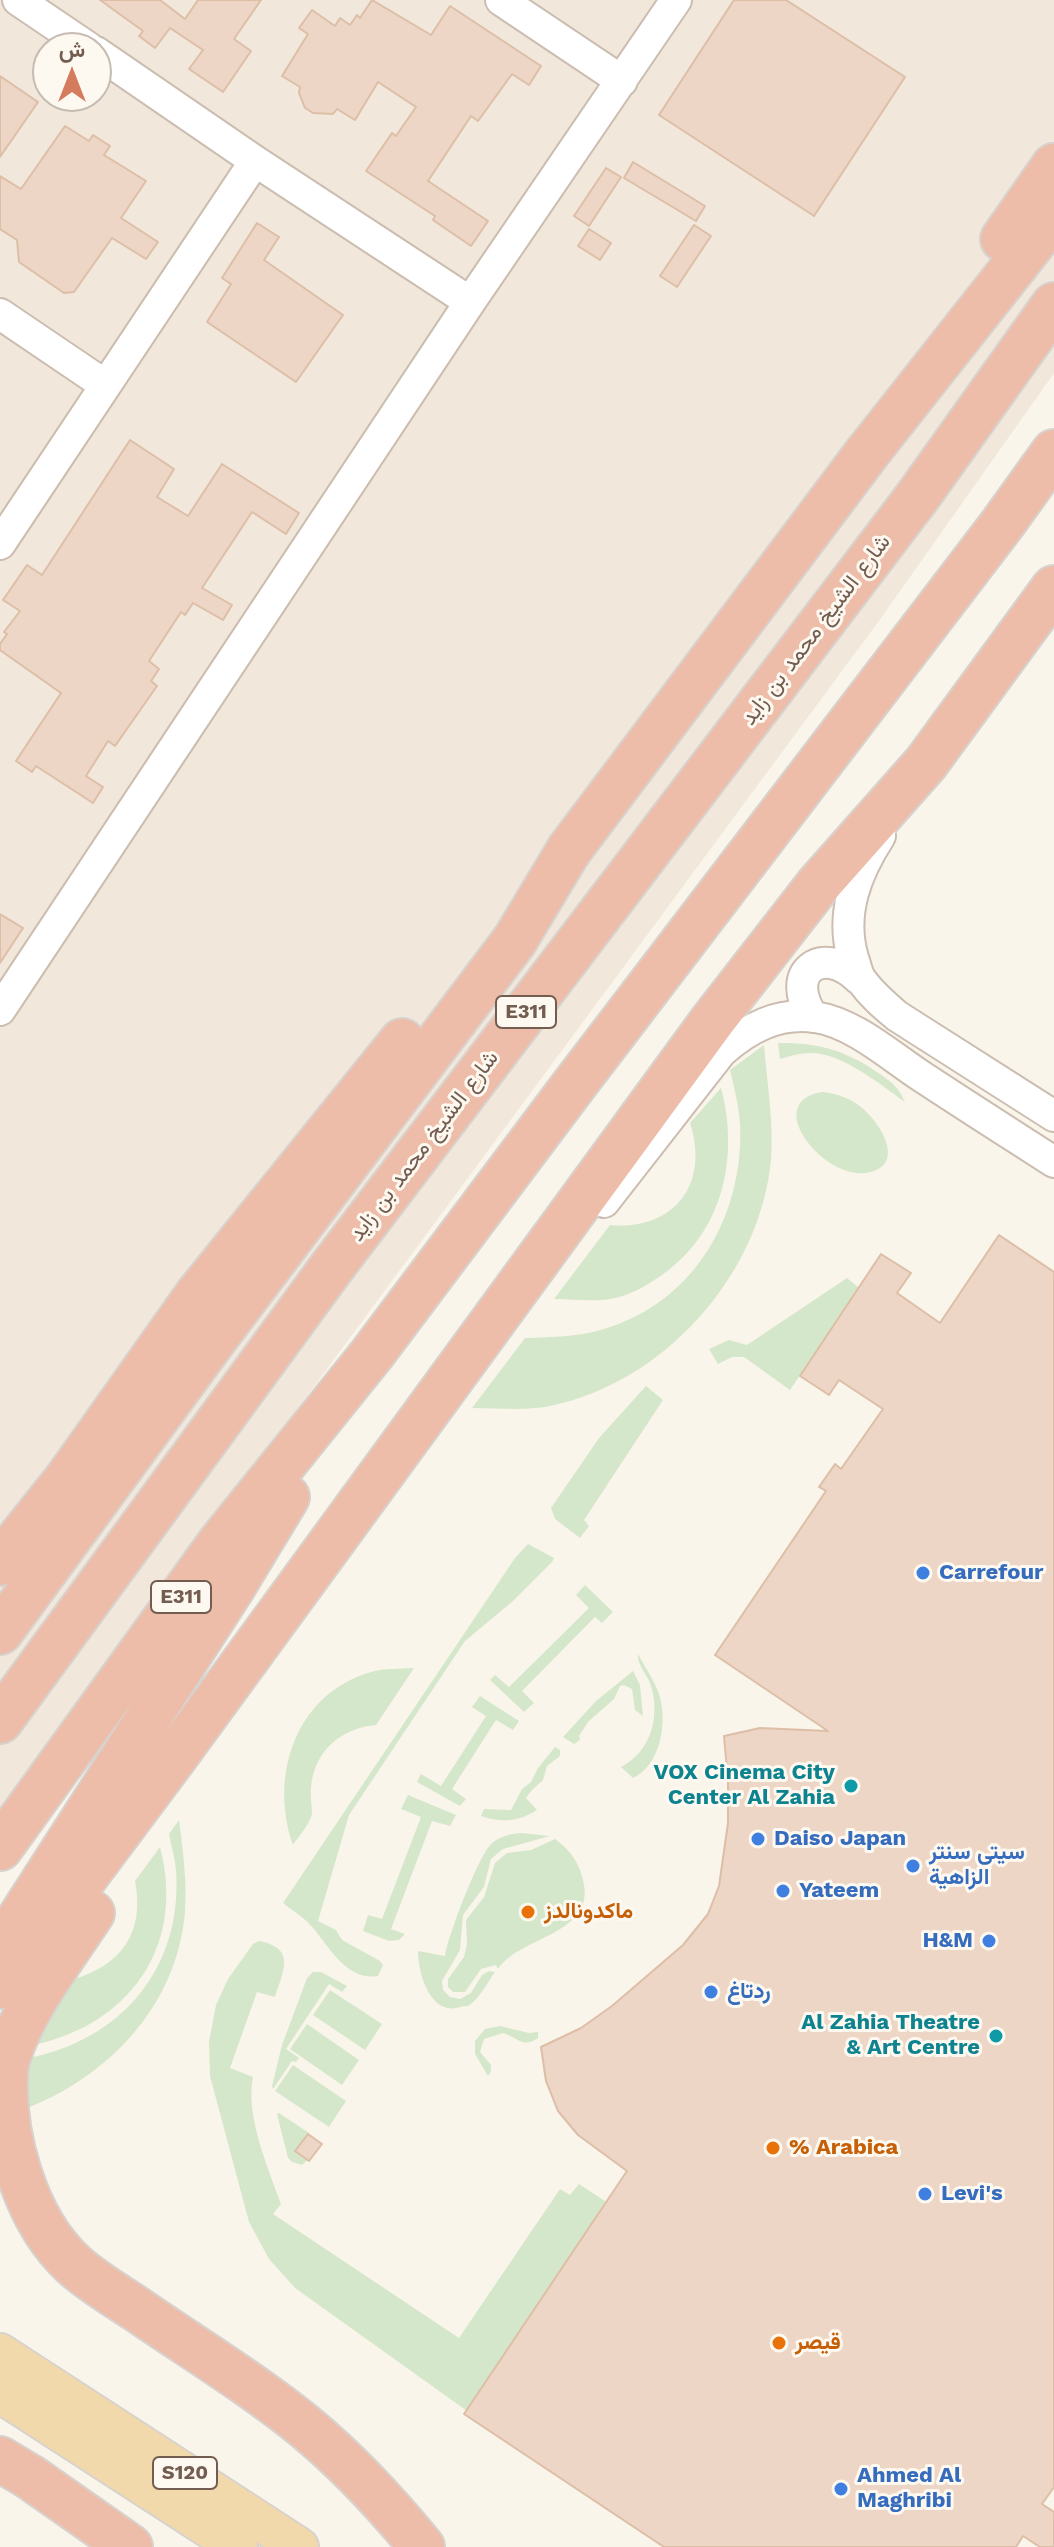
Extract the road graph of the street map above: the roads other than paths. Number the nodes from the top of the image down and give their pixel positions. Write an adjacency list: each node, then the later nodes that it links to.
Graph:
1 (18, 0): 4 (street)
2 (501, 0): 6 (street)
3 (676, 0): 6 (street)
4 (65, 32)
5 (112, 63): 7 (street)
6 (622, 81): 10 (street)
7 (255, 161): 10 (street); 13 (street)
8 (1054, 166): 15 (highway)
9 (1054, 216): 15 (highway)
10 (470, 302): 21 (street)
11 (1054, 305): 29 (highway, شارع الشيخ محمد بن زايد / E311)
12 (0, 314): 13 (street)
13 (105, 385): 16 (street)
14 (1054, 452): 26 (highway, E311)
15 (867, 453): 19 (highway)
16 (0, 544)
17 (1054, 588): 18 (highway)
18 (926, 763): 20 (street); 25 (highway)
19 (569, 850): 27 (highway); 28 (highway)
20 (859, 979): 22 (street); 23 (street)
21 (4, 997)
22 (813, 1017): 24 (street); 25 (street)
23 (1054, 1116)
24 (1054, 1162)
25 (547, 1248): 30 (highway)
26 (372, 1354): 31 (highway, E311); 32 (highway)
27 (0, 1563)
28 (0, 1632)
29 (0, 1721)
30 (174, 1758): 33 (highway); 42 (highway)
31 (0, 1848)
32 (0, 1950)
33 (0, 1986)
34 (0, 2353): 36 (main road, S120)
35 (0, 2393): 36 (main road, S120)
36 (61, 2412): 39 (main road); 40 (main road, S120); 41 (main road, S120)
37 (0, 2459): 38 (highway)
38 (130, 2547)
39 (188, 2547)
40 (238, 2547)
41 (299, 2547)
42 (422, 2547)

